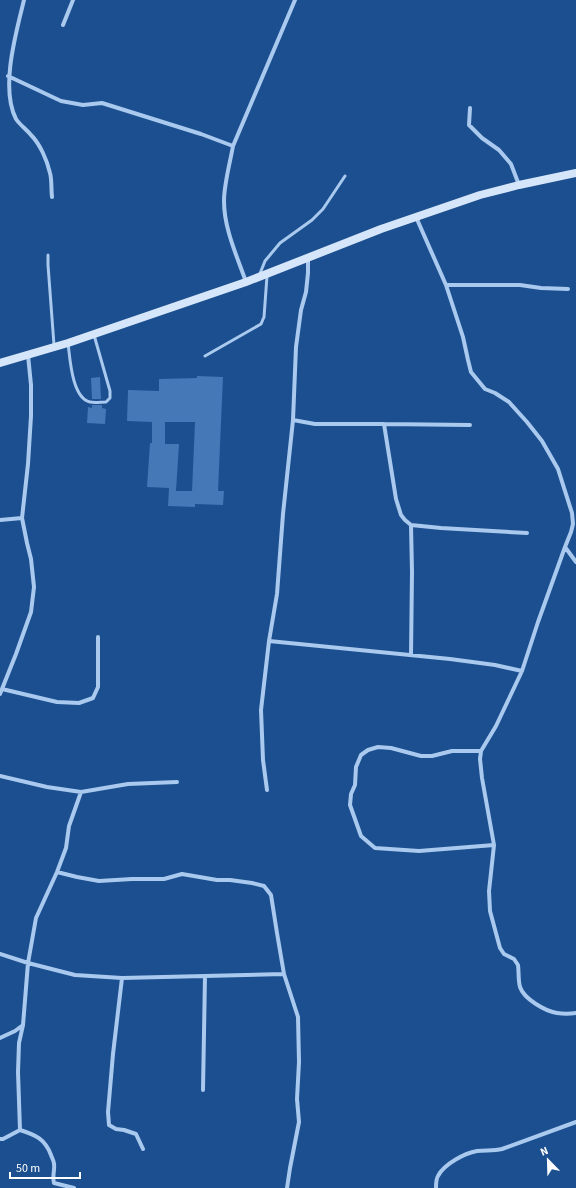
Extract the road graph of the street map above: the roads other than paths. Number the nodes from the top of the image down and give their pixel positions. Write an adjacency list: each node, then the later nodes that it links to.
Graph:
1 (24, 0): 5 (street)
2 (73, 0): 4 (street)
3 (295, 0): 7 (street)
4 (63, 25)
5 (8, 76): 7 (street); 11 (street)
6 (470, 108): 10 (street)
7 (233, 146): 17 (street)
8 (576, 173): 10 (main road)
9 (345, 176): 16 (lane)
10 (519, 185): 12 (main road)
11 (52, 197)
12 (416, 217): 14 (main road); 18 (street)
13 (48, 255): 22 (lane)
14 (308, 258): 15 (main road); 26 (street)
15 (267, 274): 16 (main road); 24 (lane)
16 (259, 277): 17 (main road)
17 (246, 282): 20 (main road)
18 (446, 285): 19 (street); 33 (street)
19 (568, 289)
20 (94, 334): 21 (main road); 21 (lane)
21 (68, 343): 22 (main road)
22 (55, 347): 23 (main road)
23 (28, 355): 25 (main road); 29 (street)
24 (204, 356)
25 (0, 364)
26 (294, 420): 27 (street); 36 (street)
27 (384, 424): 28 (street); 31 (street)
28 (470, 426)
29 (22, 518): 30 (street); 39 (street)
30 (0, 520)
31 (412, 525): 32 (street); 37 (street)
32 (527, 533)
33 (565, 547): 34 (street); 38 (street)
34 (576, 562)
35 (98, 637): 39 (street)
36 (268, 641): 37 (street); 44 (street)
37 (411, 655): 38 (street)
38 (522, 671): 41 (street)
39 (2, 689): 40 (street)
40 (0, 694)
41 (481, 751): 46 (street); 46 (street)
42 (0, 776): 45 (street)
43 (177, 782): 45 (street)
44 (267, 790)
45 (81, 792): 47 (street)
46 (494, 845): 53 (street)
47 (57, 872): 49 (street); 50 (street)
48 (0, 954): 49 (street)
49 (28, 963): 52 (street); 54 (street)
50 (284, 974): 51 (street); 62 (street)
51 (205, 976): 52 (street); 56 (street)
52 (122, 978): 60 (street)
53 (576, 1013)
54 (23, 1025): 55 (street); 58 (street)
55 (0, 1038)
56 (203, 1090)
57 (576, 1122): 63 (street)
58 (20, 1130): 59 (street); 61 (street)
59 (0, 1139)
60 (143, 1149)
61 (74, 1188)
62 (287, 1188)
63 (436, 1188)

